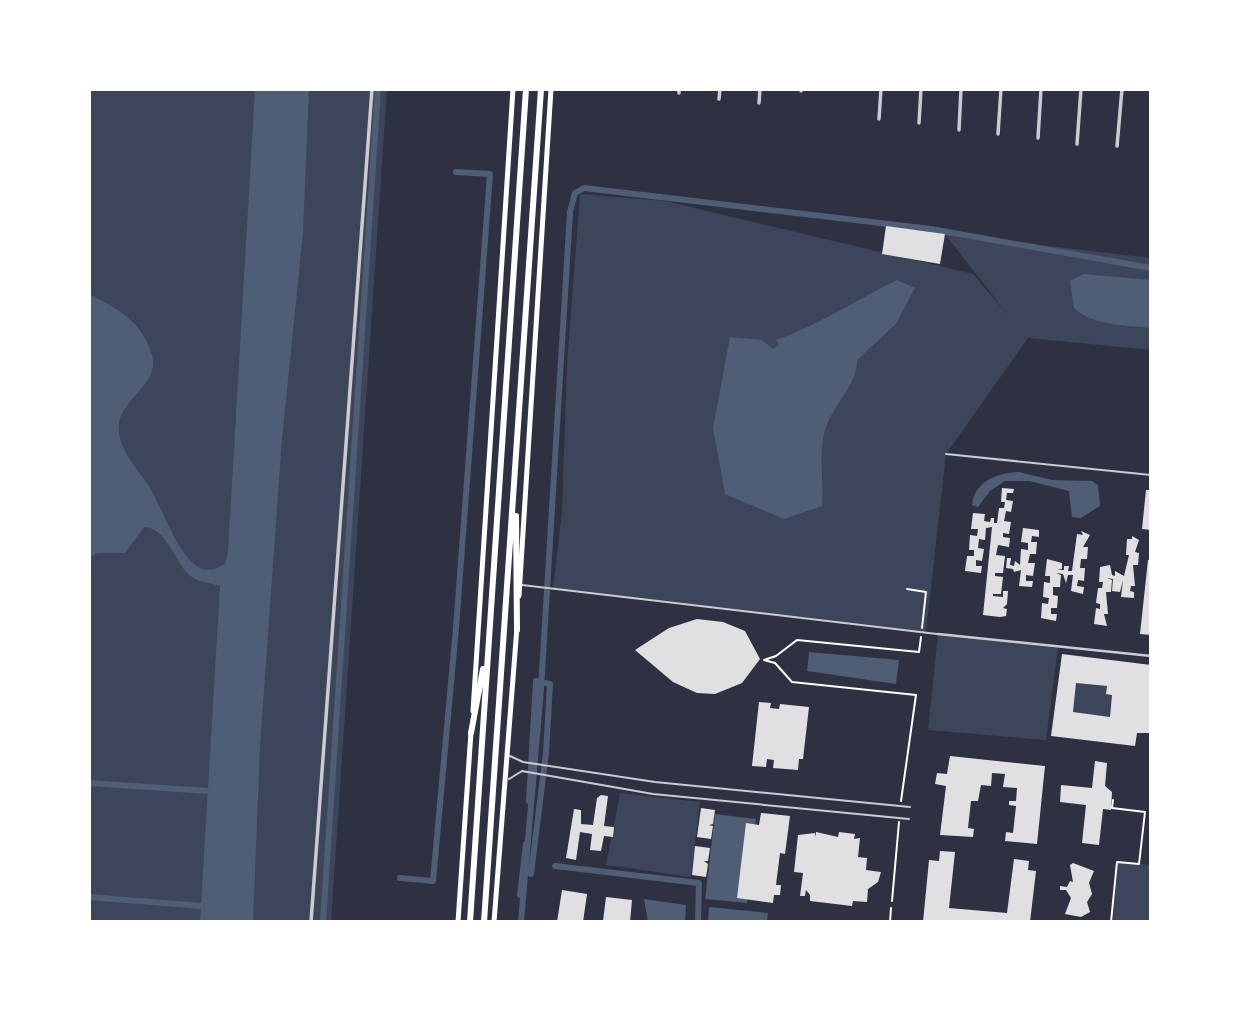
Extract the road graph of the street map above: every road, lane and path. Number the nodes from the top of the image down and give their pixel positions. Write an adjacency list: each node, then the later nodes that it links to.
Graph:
1 (372, 89): 44 (street)
2 (513, 89): 34 (main road)
3 (526, 89): 29 (highway)
4 (541, 89): 25 (highway)
5 (551, 89): 27 (main road)
6 (720, 89): 15 (street)
7 (760, 89): 16 (street)
8 (881, 89): 17 (street)
9 (921, 89): 18 (street)
10 (961, 89): 19 (street)
11 (1001, 89): 20 (street)
12 (1041, 89): 21 (street)
13 (1082, 89): 22 (street)
14 (1122, 89): 23 (street)
15 (719, 99)
16 (759, 103)
17 (879, 119)
18 (919, 123)
19 (959, 130)
20 (998, 134)
21 (1038, 138)
22 (1077, 144)
23 (1117, 146)
24 (946, 454): 26 (lane)
25 (516, 468): 30 (highway); 47 (highway)
26 (1151, 475)
27 (520, 585): 30 (main road); 31 (lane)
28 (907, 589): 31 (path)
29 (490, 614): 34 (highway); 46 (highway)
30 (517, 630): 35 (main road)
31 (922, 632): 32 (lane); 38 (path)
32 (939, 634): 33 (street)
33 (1151, 656)
34 (471, 733): 45 (main road)
35 (508, 755): 36 (main road); 39 (lane)
36 (505, 782): 40 (lane); 48 (main road)
37 (1113, 800): 50 (path)
38 (901, 801)
39 (910, 807)
40 (909, 819)
41 (899, 821): 42 (path)
42 (892, 901)
43 (891, 908): 49 (path)
44 (311, 922)
45 (458, 922)
46 (470, 922)
47 (484, 922)
48 (494, 922)
49 (890, 922)
50 (1111, 922)

